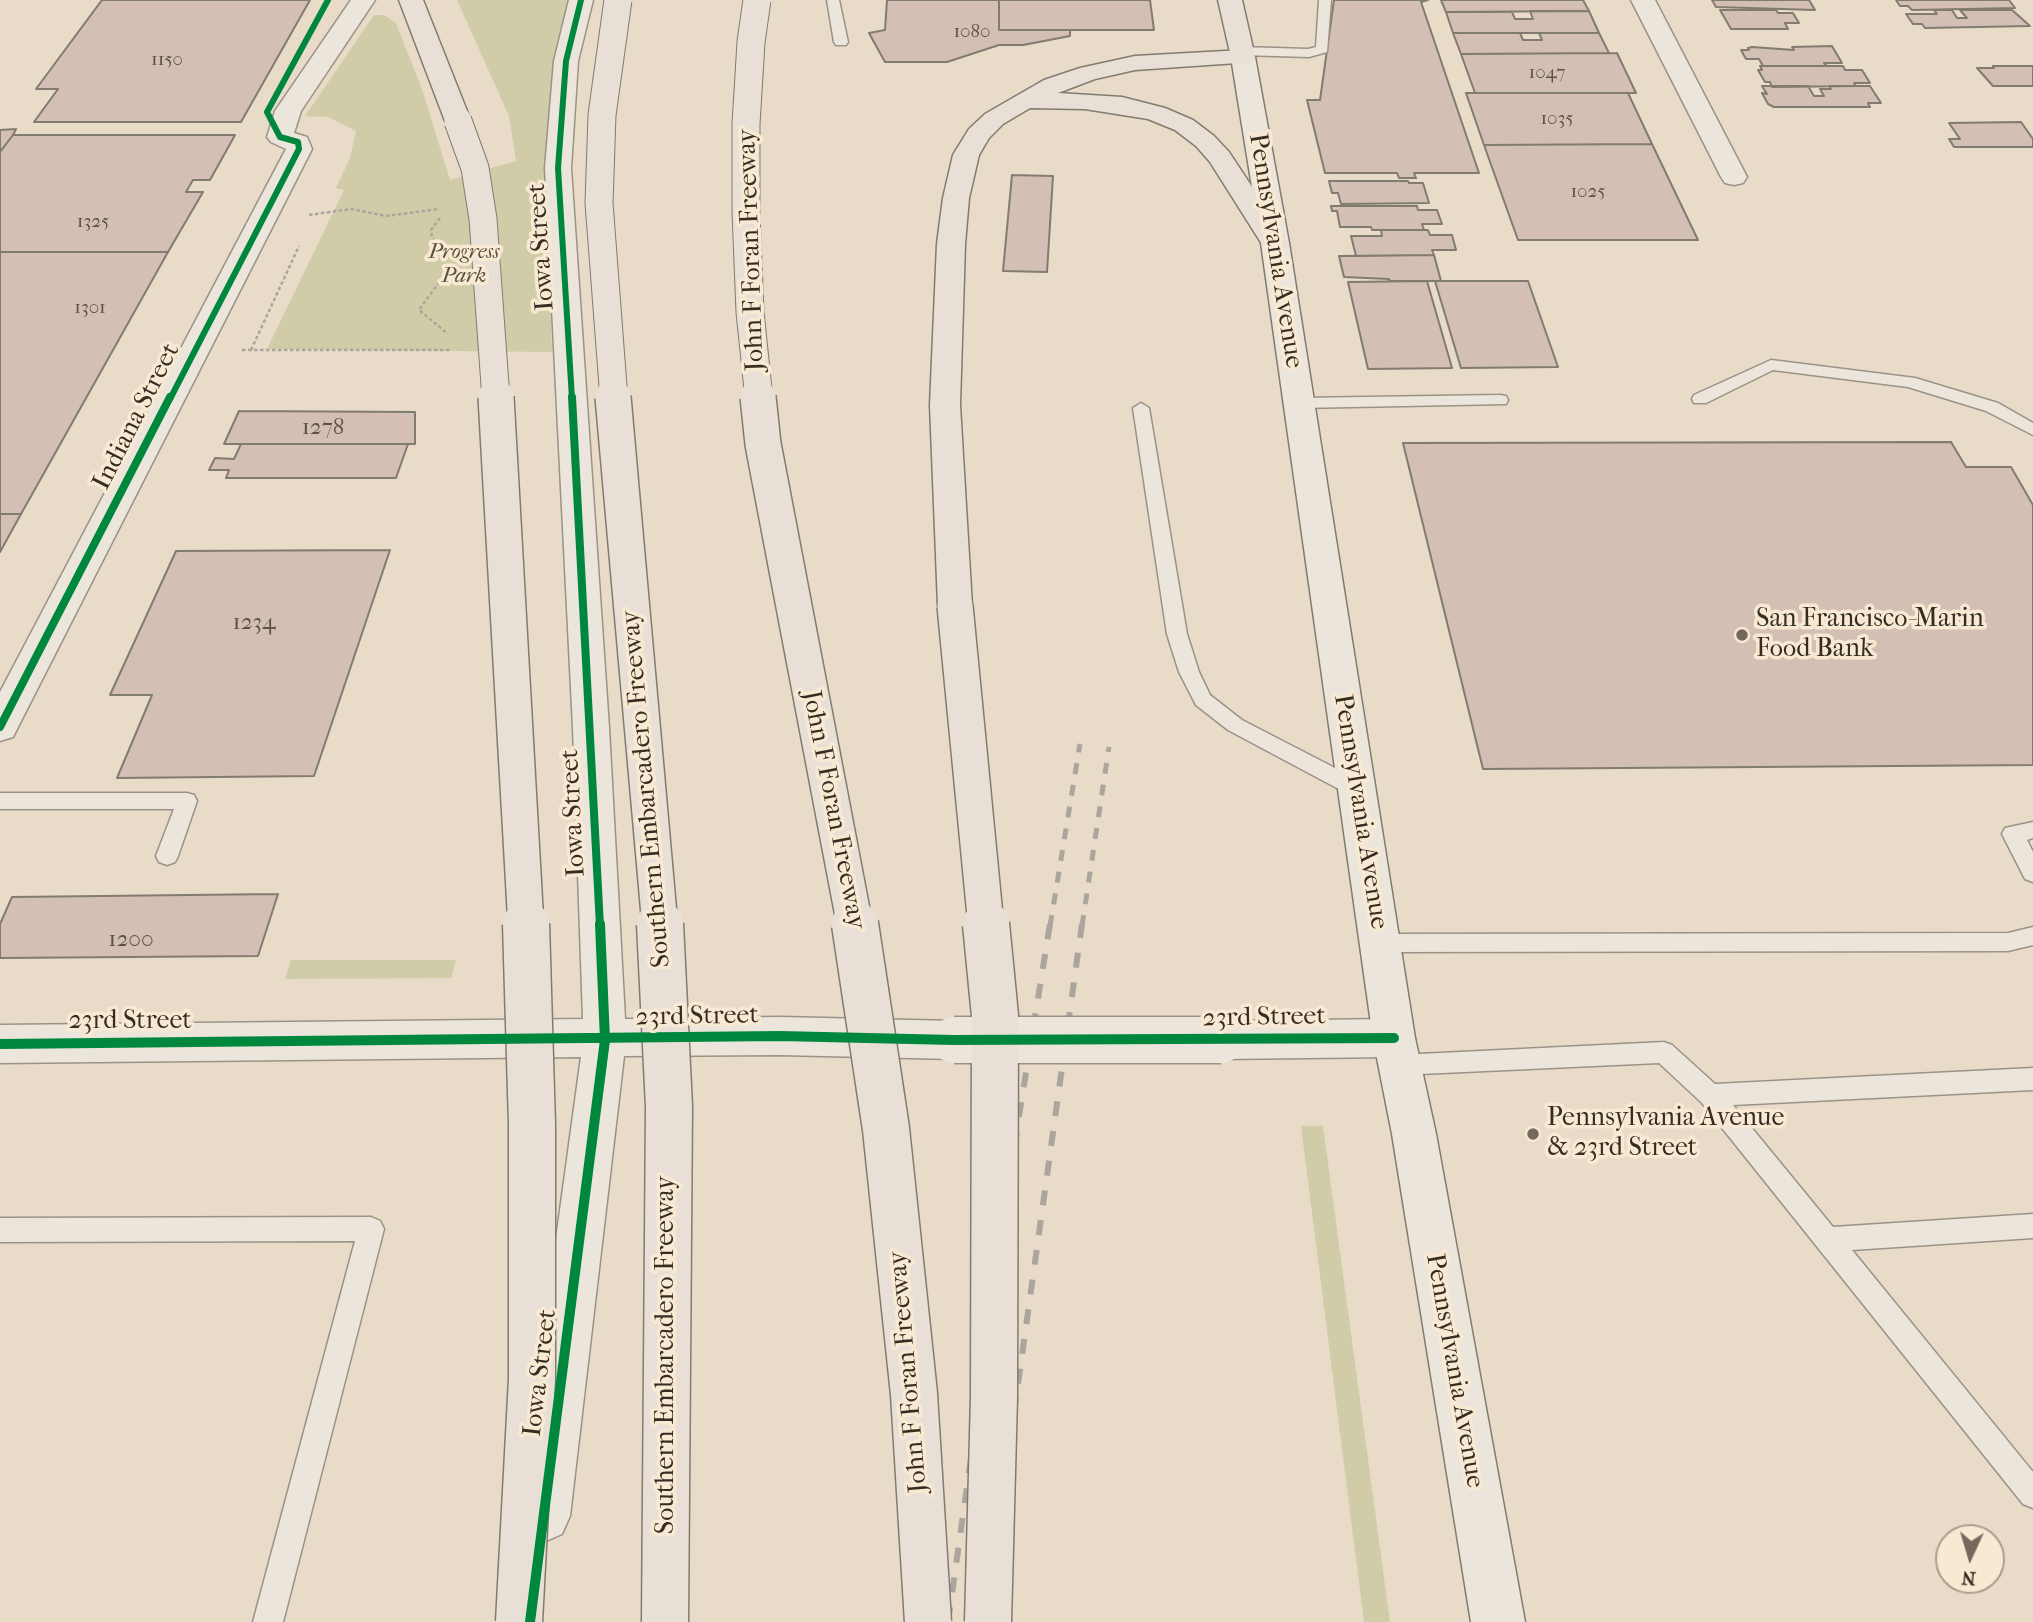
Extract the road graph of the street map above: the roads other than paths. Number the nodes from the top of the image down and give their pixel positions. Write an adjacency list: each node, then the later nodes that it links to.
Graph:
1 (363, 0): 20 (street, Indiana Street)
2 (411, 0): 38 (main road, bridge)
3 (581, 0): 28 (street, Iowa Street)
4 (618, 0): 40 (main road, Southern Embarcadero Freeway, bridge)
5 (757, 0): 41 (main road, John F Foran Freeway, bridge)
6 (833, 0): 10 (lane)
7 (1230, 0): 11 (main road, Pennsylvania Avenue)
8 (1325, 0): 11 (lane)
9 (1643, 0): 13 (street)
10 (841, 42)
11 (1242, 54): 12 (main road); 14 (street, Pennsylvania Avenue)
12 (1013, 109): 14 (main road); 42 (main road, bridge)
13 (1734, 177)
14 (1275, 243): 17 (street, Pennsylvania Avenue)
15 (1700, 399): 19 (lane)
16 (1500, 400): 17 (lane)
17 (1299, 403): 21 (street, Pennsylvania Avenue)
18 (1141, 408): 21 (lane)
19 (2033, 430)
20 (0, 727)
21 (1357, 789): 27 (street, Pennsylvania Avenue)
22 (0, 802): 24 (lane)
23 (2033, 830): 25 (lane)
24 (167, 856)
25 (2033, 873)
26 (2033, 936): 27 (lane)
27 (1380, 943): 30 (street, Pennsylvania Avenue)
28 (606, 1040): 29 (street, 23rd Street); 30 (street, 23rd Street, bridge); 39 (street, Iowa Street)
29 (0, 1044)
30 (1397, 1051): 32 (lane); 43 (street, Pennsylvania Avenue)
31 (2033, 1079): 32 (lane)
32 (1710, 1096): 35 (lane)
33 (2033, 1226): 35 (lane)
34 (0, 1230): 37 (lane)
35 (1827, 1240): 36 (lane)
36 (2033, 1494)
37 (268, 1622)
38 (519, 1622)
39 (530, 1622)
40 (665, 1622)
41 (928, 1622)
42 (988, 1622)
43 (1498, 1622)

